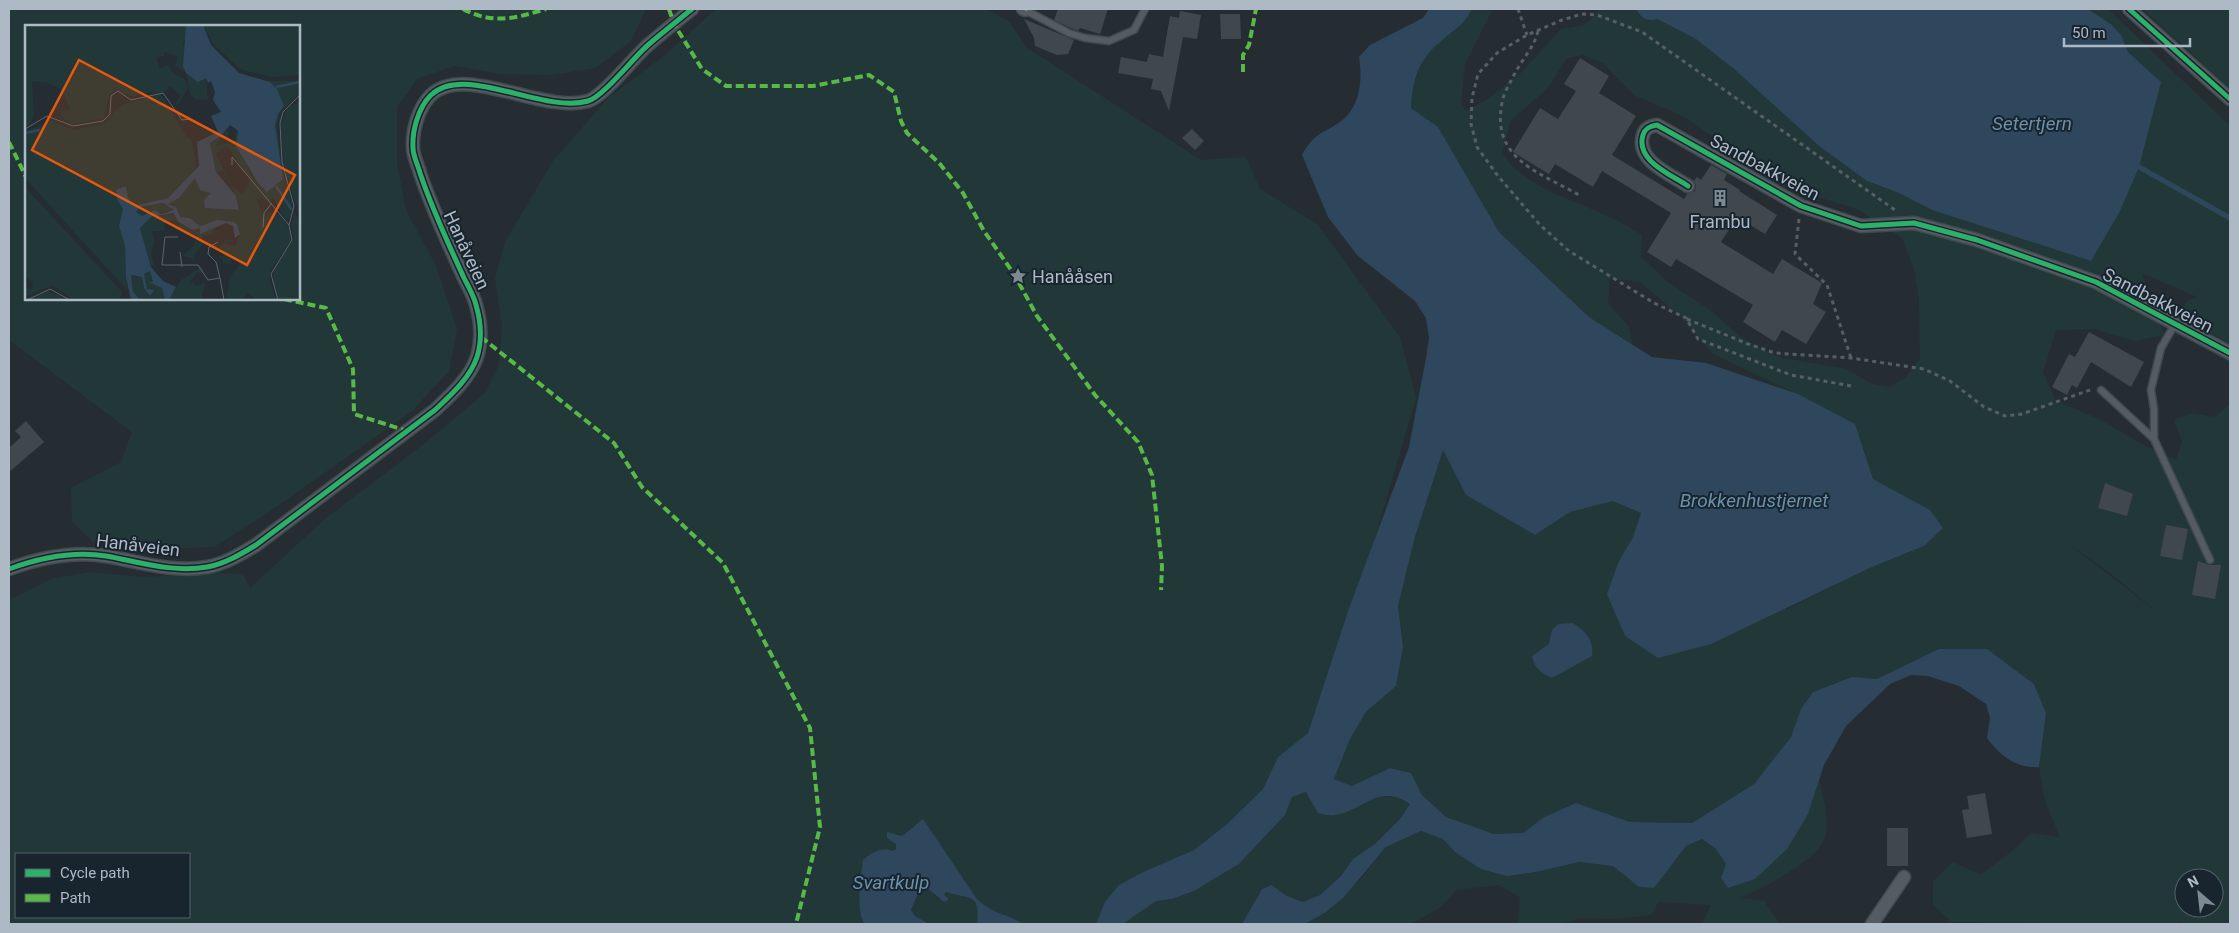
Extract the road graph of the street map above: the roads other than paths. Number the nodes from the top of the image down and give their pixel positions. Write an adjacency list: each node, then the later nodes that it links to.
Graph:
1 (692, 9): 12 (street, Hanåveien)
2 (1024, 9): 3 (lane)
3 (1146, 9)
4 (2129, 9): 5 (street)
5 (2230, 99)
6 (1688, 186): 7 (street, Sandbakkveien)
7 (2175, 324): 8 (street, Sandbakkveien); 10 (lane, Sandbakkveien)
8 (2230, 353)
9 (2101, 390): 10 (lane)
10 (2154, 439): 11 (lane, Sandbakkveien)
11 (2210, 560)
12 (9, 569)
13 (1904, 877): 14 (street)
14 (1872, 924)

